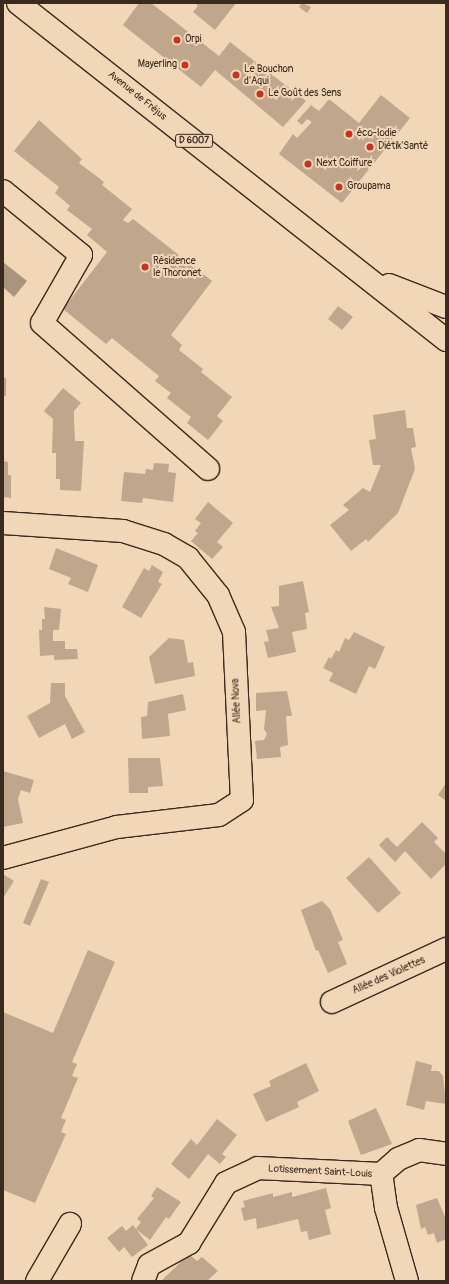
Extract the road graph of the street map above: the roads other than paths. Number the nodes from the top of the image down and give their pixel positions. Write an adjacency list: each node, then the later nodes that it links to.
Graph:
1 (18, 3): 3 (street, Avenue de Fréjus / D 6007)
2 (3, 191): 6 (street)
3 (370, 278): 4 (street, Avenue de Fréjus / D 6007); 5 (street, Avenue de Fréjus / D 6007)
4 (446, 307)
5 (446, 340)
6 (208, 469)
7 (3, 523): 8 (street, Allée Nova)
8 (3, 858)
9 (446, 949): 10 (street, Allée des Violettes)
10 (332, 1002)
11 (446, 1154): 12 (street)
12 (382, 1174): 15 (street, Lotissement Saint-Louis); 16 (street)
13 (70, 1224): 14 (street)
14 (37, 1281)
15 (143, 1281)
16 (407, 1281)

